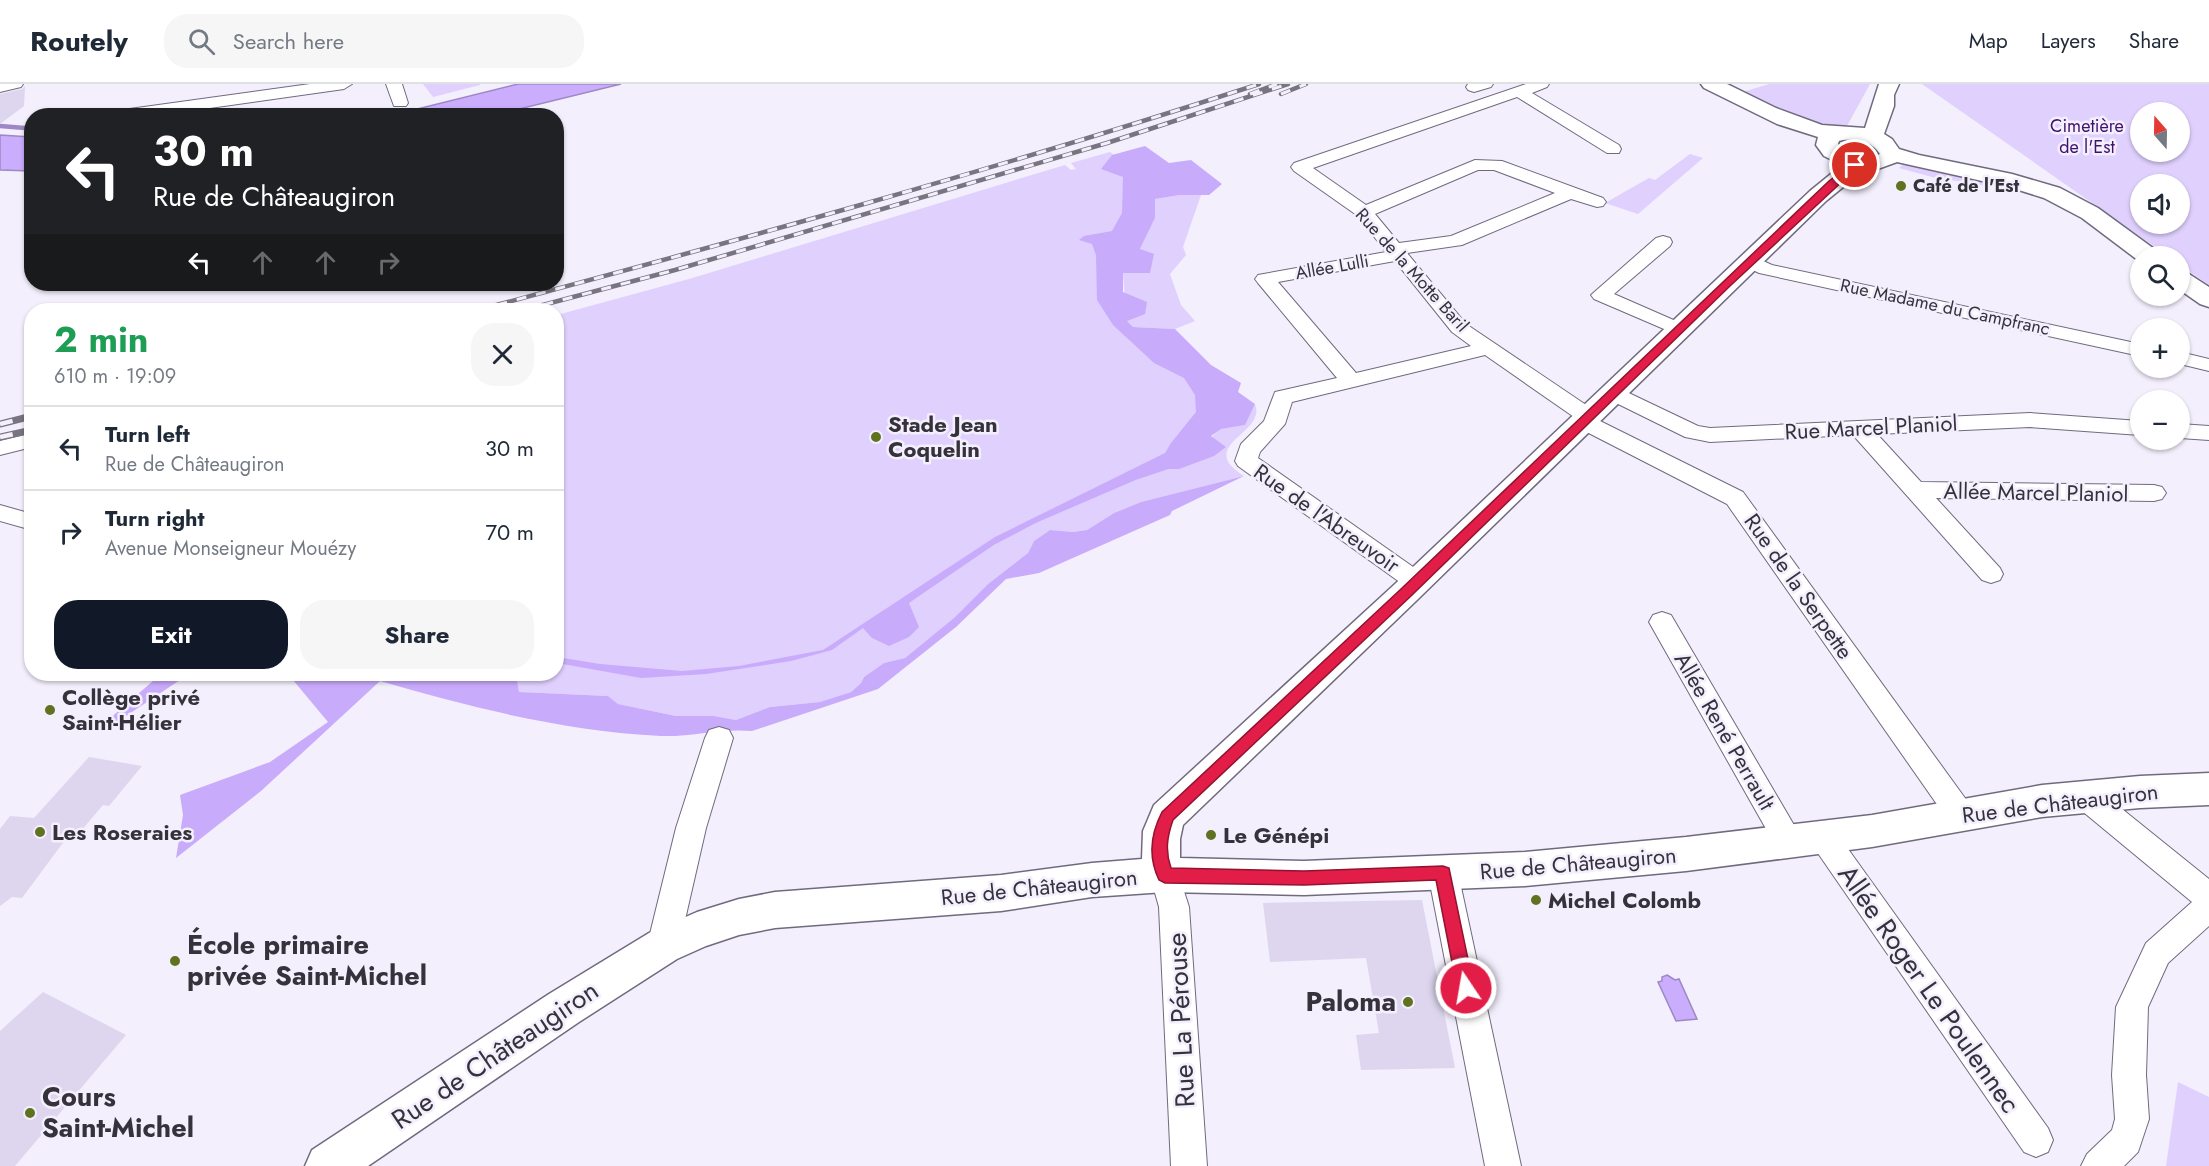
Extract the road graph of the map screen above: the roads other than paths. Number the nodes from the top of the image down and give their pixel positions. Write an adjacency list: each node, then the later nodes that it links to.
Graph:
1 (15, 84): 7 (street)
2 (344, 84): 11 (street)
3 (394, 84): 10 (street)
4 (1541, 84): 9 (street, Rue de la Motte Baril)
5 (1701, 84): 12 (main road)
6 (1711, 84): 12 (main road)
7 (0, 87)
8 (1886, 89): 12 (main road)
9 (1518, 92): 13 (street); 17 (street, Rue de la Motte Baril)
10 (400, 103)
11 (172, 108)
12 (1846, 137): 14 (main road); 14 (main road)
13 (1613, 149)
14 (1876, 159): 19 (main road); 21 (main road)
15 (1569, 193): 16 (street); 17 (street); 20 (street, Allée Lulli)
16 (1596, 202)
17 (1364, 212): 20 (street, Rue de la Motte Baril)
18 (1663, 242): 24 (street)
19 (2134, 246)
20 (1397, 252): 25 (street, Rue de la Motte Baril); 29 (street, Allée Lulli)
21 (1750, 261): 24 (main road); 26 (street, Rue Madame du Campfranc)
22 (2190, 286): 23 (main road)
23 (2209, 299)
24 (1678, 329): 30 (main road)
25 (1488, 348): 29 (street); 31 (street, Rue de la Motte Baril)
26 (2130, 348)
27 (2190, 360): 28 (street)
28 (2209, 365)
29 (1350, 380): 43 (street, Rue de l'Abreuvoir)
30 (1612, 392): 31 (main road); 33 (street, Rue Marcel Planiol)
31 (1585, 419): 43 (main road); 48 (street, Rue de la Serpette)
32 (2130, 427): 33 (street, Rue Marcel Planiol)
33 (1859, 428): 38 (street, Allée Marcel Planiol)
34 (2190, 431): 35 (street)
35 (2209, 433)
36 (24, 442): 37 (street)
37 (0, 448)
38 (1918, 490): 39 (street, Allée Marcel Planiol); 42 (street, Allée Marcel Planiol)
39 (2154, 493)
40 (0, 513): 41 (street)
41 (24, 520)
42 (1991, 574)
43 (1417, 582): 51 (main road)
44 (1662, 621): 49 (street, Allée René Perrault)
45 (718, 738): 54 (street)
46 (2209, 789): 47 (main road, Rue de Châteaugiron)
47 (2086, 797): 48 (main road, Rue de Châteaugiron); 52 (street)
48 (1960, 814): 49 (main road, Rue de Châteaugiron)
49 (1805, 839): 50 (main road, Rue de Châteaugiron); 55 (street, Allée Roger Le Poulennec)
50 (1443, 873): 51 (main road, Rue de Châteaugiron); 58 (street)
51 (1165, 875): 54 (main road, Rue de Châteaugiron); 57 (street, Rue La Pérouse)
52 (2209, 897)
53 (2209, 906): 59 (street)
54 (663, 946): 56 (main road, Rue de Châteaugiron)
55 (2036, 1140)
56 (328, 1166)
57 (1189, 1166)
58 (1503, 1166)
59 (2099, 1166)

